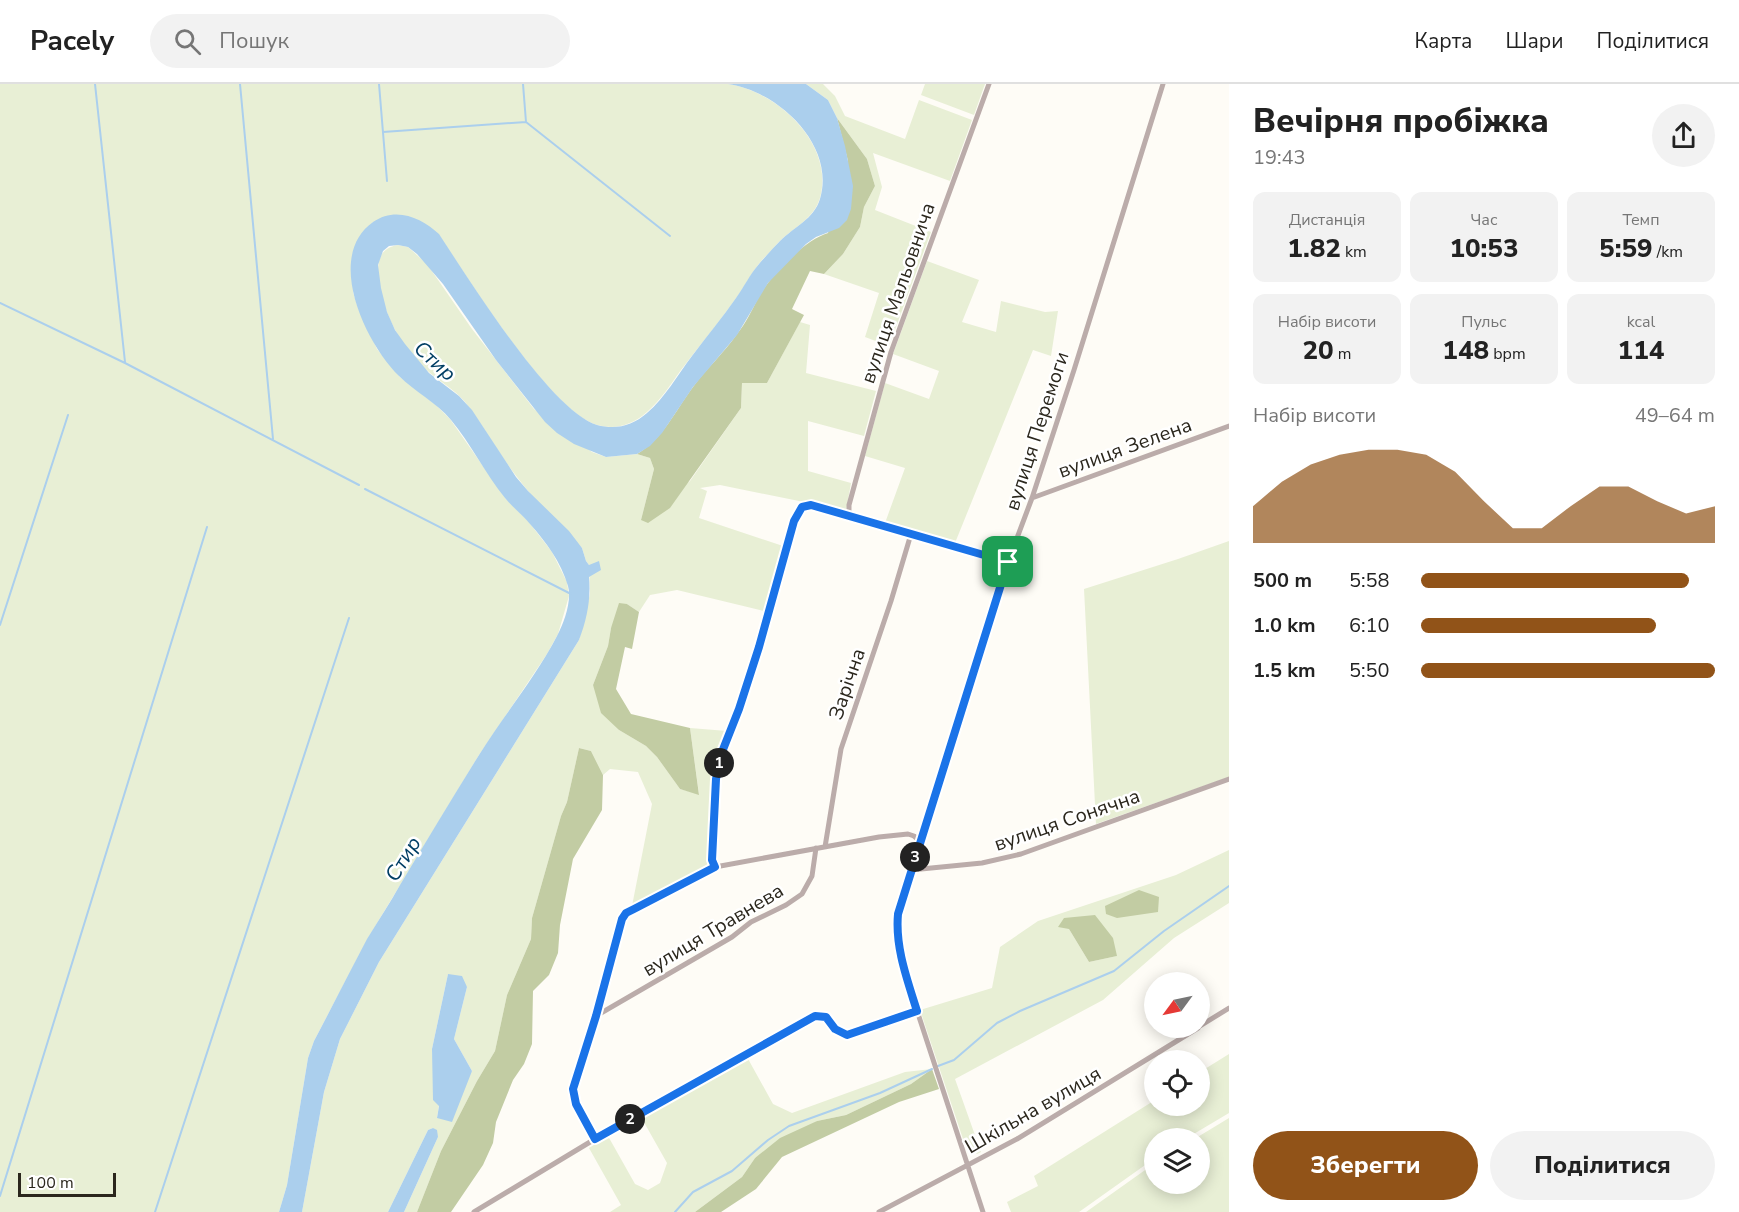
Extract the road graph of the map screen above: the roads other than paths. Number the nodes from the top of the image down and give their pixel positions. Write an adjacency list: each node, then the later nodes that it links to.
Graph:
1 (989, 84): 5 (street, вулиця Мальовнича)
2 (1163, 84): 4 (street, вулиця Перемоги)
3 (1229, 426): 4 (street, вулиця Зелена)
4 (1032, 498): 7 (street, вулиця Перемоги)
5 (849, 516): 6 (street); 12 (street)
6 (910, 534): 7 (street); 10 (street, Зарічна)
7 (1008, 562): 9 (street, вулиця Перемоги)
8 (1229, 779): 13 (street, вулиця Сонячна)
9 (921, 842): 10 (street); 13 (street, вулиця Перемоги)
10 (825, 847): 11 (street)
11 (816, 848): 12 (street); 16 (street, вулиця Травнева)
12 (715, 867): 16 (street)
13 (911, 870): 15 (street, вулиця Перемоги)
14 (1229, 1008): 17 (street, Шкільна вулиця)
15 (917, 1011): 19 (street); 20 (street, вулиця Перемоги)
16 (596, 1016): 19 (street)
17 (1210, 1020)
18 (1181, 1038): 20 (street, Шкільна вулиця)
19 (595, 1139): 21 (street)
20 (969, 1166): 22 (street, Шкільна вулиця); 23 (street, вулиця Перемоги)
21 (474, 1212)
22 (879, 1212)
23 (983, 1212)

